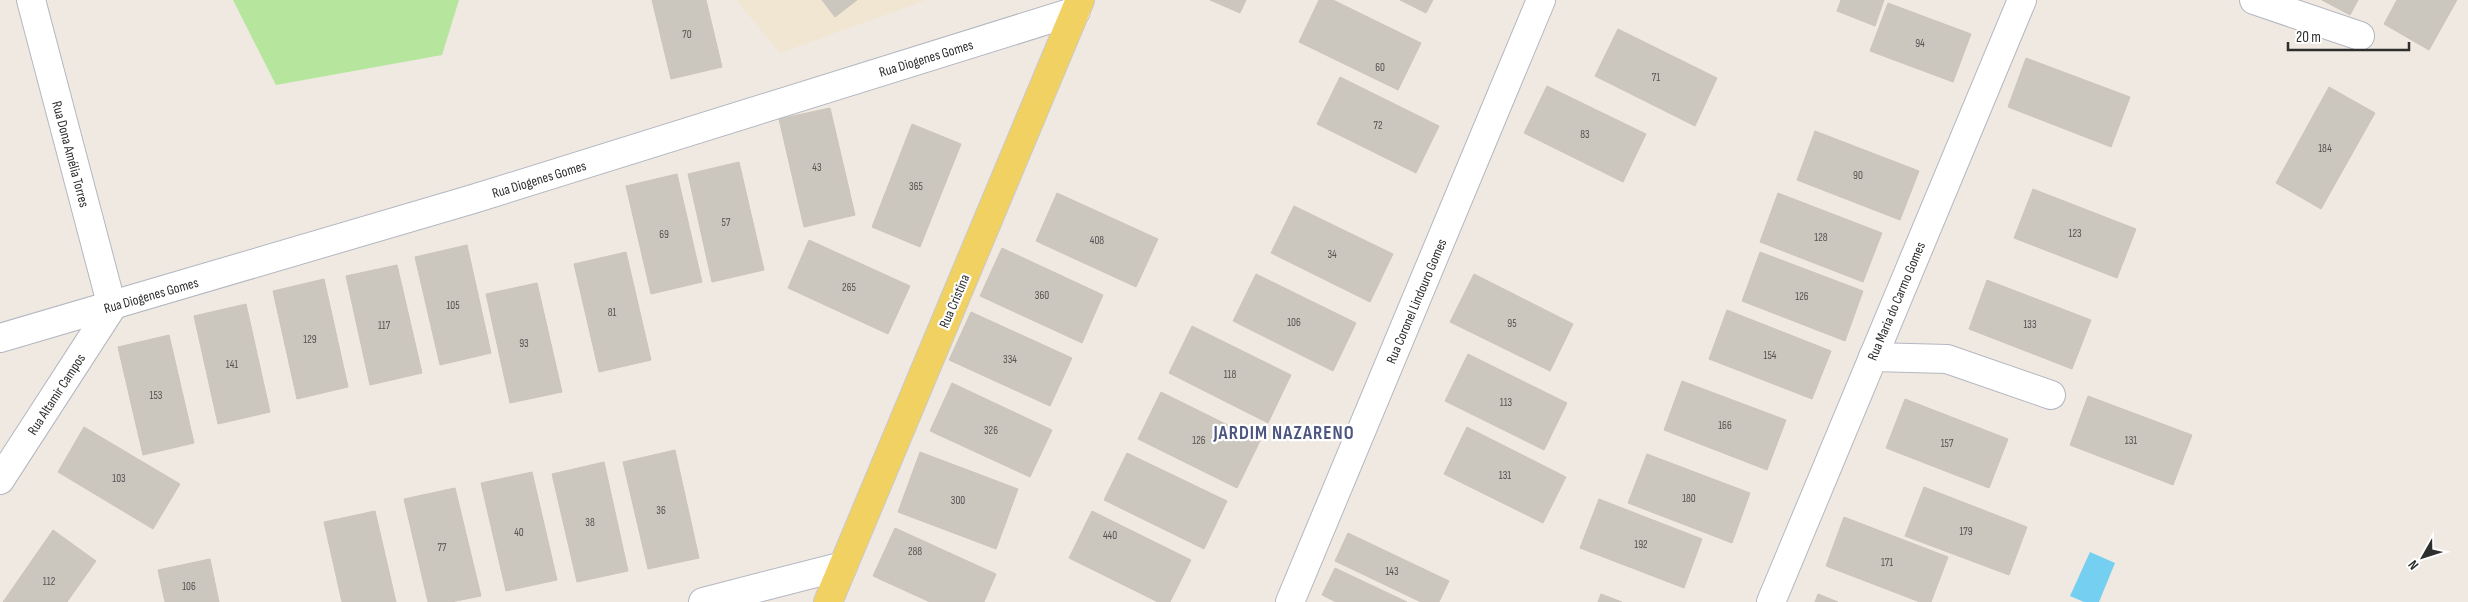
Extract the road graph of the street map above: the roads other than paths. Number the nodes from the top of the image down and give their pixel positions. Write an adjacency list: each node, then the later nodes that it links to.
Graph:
1 (31, 0): 7 (street, Rua Dona Amélia Torres)
2 (1541, 0): 15 (street, Rua Coronel Lindouro Gomes)
3 (2022, 0): 9 (street, Rua Maria do Carmo Gomes)
4 (2254, 0): 6 (street)
5 (1078, 5): 7 (street, Rua Diogenes Gomes); 12 (main road, Rua Cristina)
6 (2360, 36)
7 (112, 307): 8 (street, Rua Diogenes Gomes); 11 (street, Rua Altamir Campos)
8 (0, 338)
9 (1873, 357): 10 (street); 16 (street, Rua Maria do Carmo Gomes)
10 (2051, 395)
11 (0, 480)
12 (843, 566): 13 (street); 14 (main road, Rua Cristina)
13 (703, 602)
14 (828, 602)
15 (1290, 602)
16 (1771, 602)

